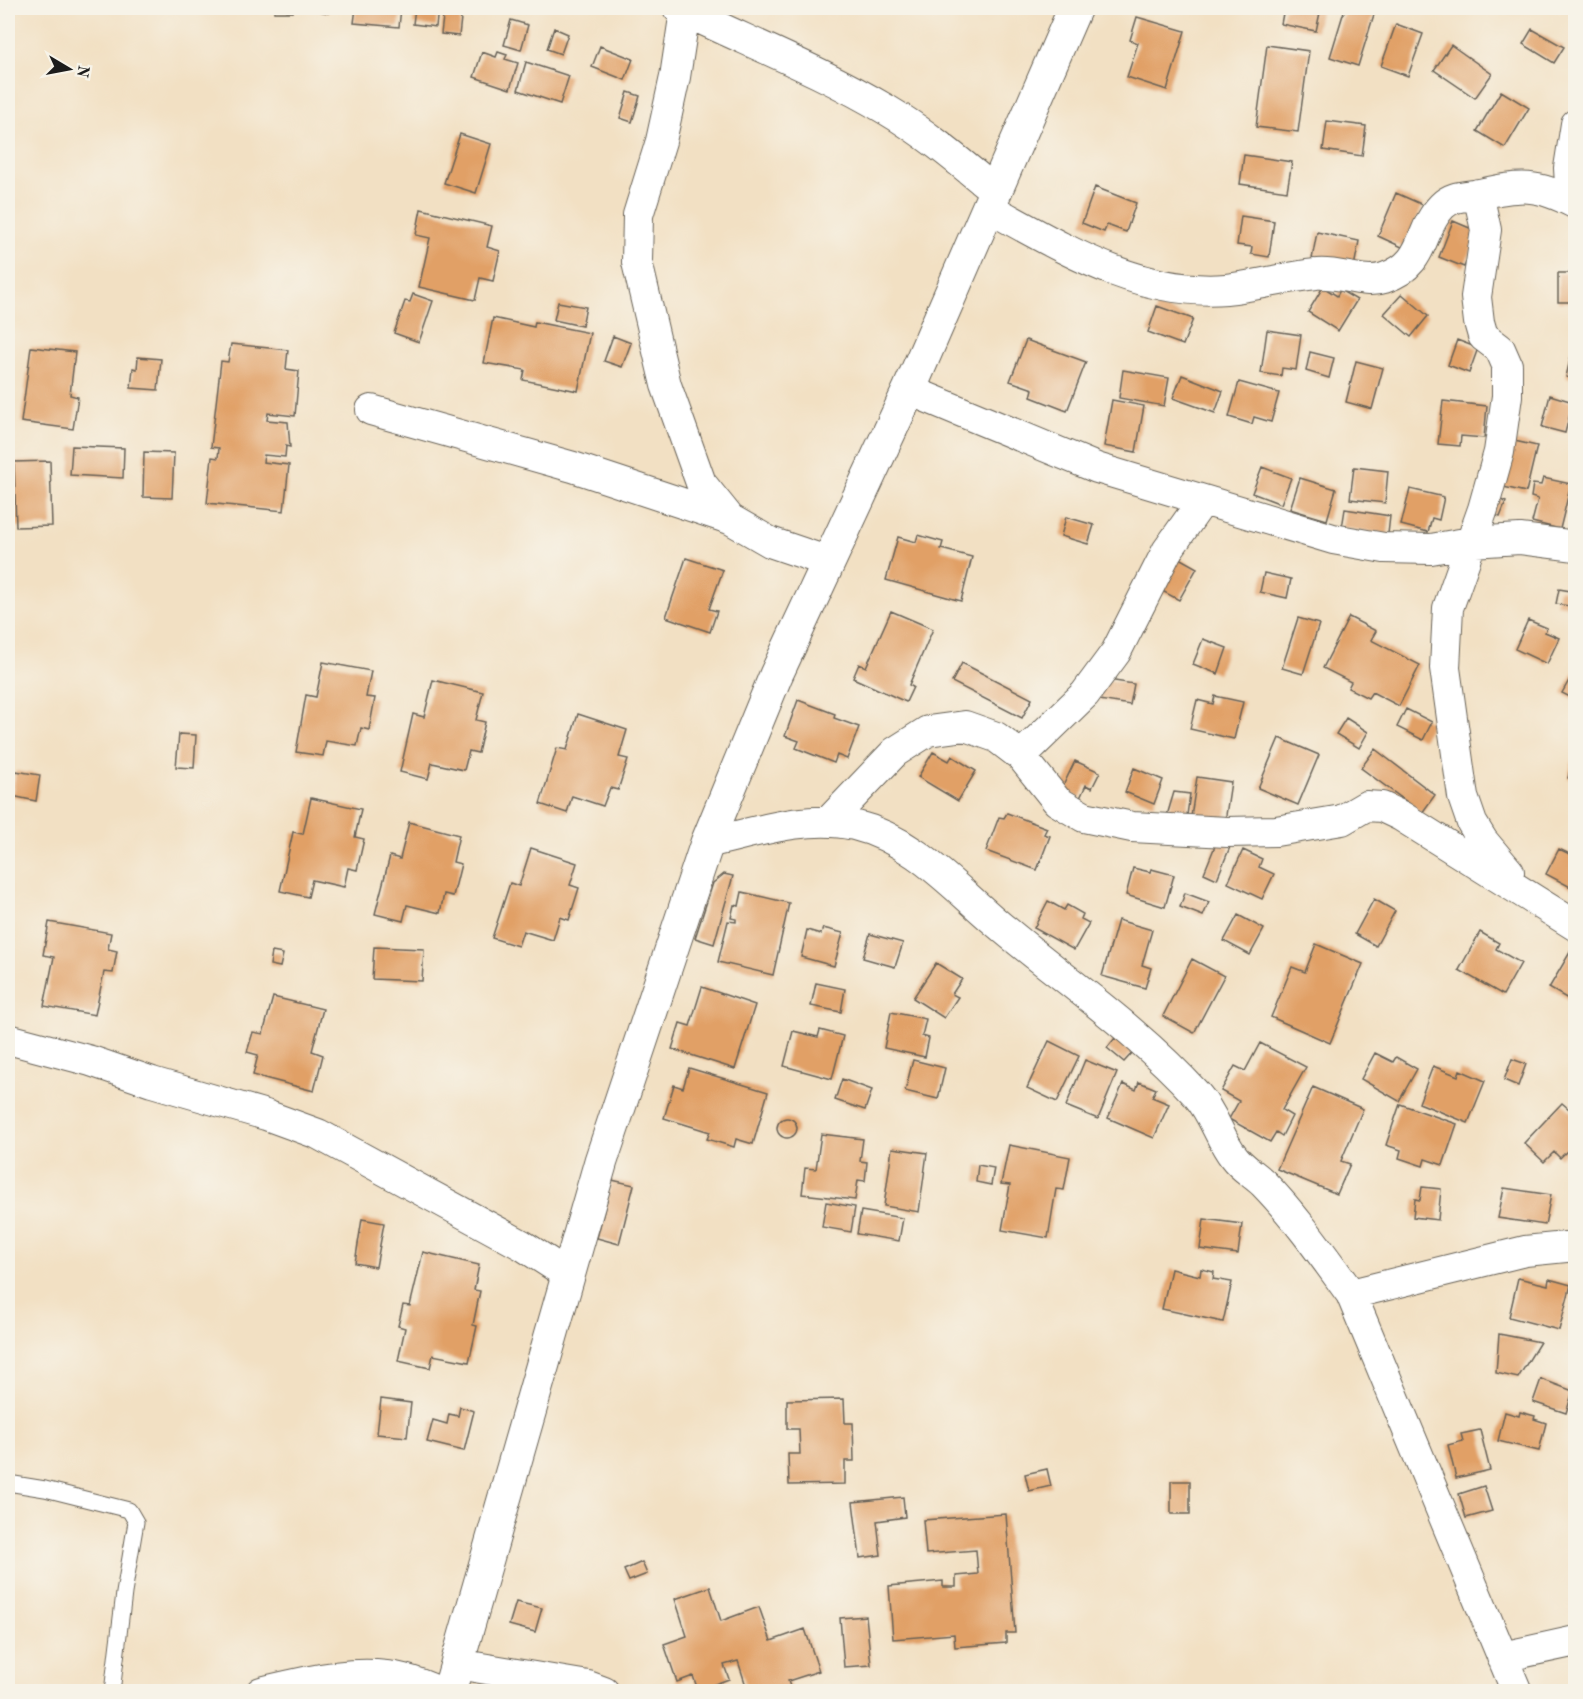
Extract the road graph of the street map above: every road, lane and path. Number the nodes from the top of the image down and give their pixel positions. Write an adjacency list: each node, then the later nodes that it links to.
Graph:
1 (1075, 8): 5 (street)
2 (681, 9): 5 (street); 10 (street)
3 (1575, 124): 6 (street)
4 (1478, 194): 5 (street); 6 (street); 11 (street)
5 (993, 200): 7 (street)
6 (1573, 203)
7 (909, 390): 9 (street); 13 (street)
8 (371, 410): 10 (street)
9 (1203, 500): 11 (street); 14 (street)
10 (730, 519): 13 (street)
11 (1471, 542): 12 (street); 17 (street)
12 (1575, 546)
13 (829, 562): 16 (street)
14 (1021, 756): 15 (street); 17 (street)
15 (829, 821): 16 (street); 22 (street)
16 (707, 843): 21 (street)
17 (1526, 893): 18 (street)
18 (1575, 926)
19 (8, 1039): 21 (street)
20 (1575, 1246): 22 (street)
21 (567, 1274): 26 (street)
22 (1351, 1294): 25 (street)
23 (8, 1483): 27 (lane)
24 (1575, 1641): 25 (street)
25 (1502, 1657): 31 (street)
26 (453, 1678): 30 (street)
27 (112, 1692)
28 (261, 1692): 29 (street)
29 (439, 1692)
30 (604, 1692)
31 (1517, 1692)

